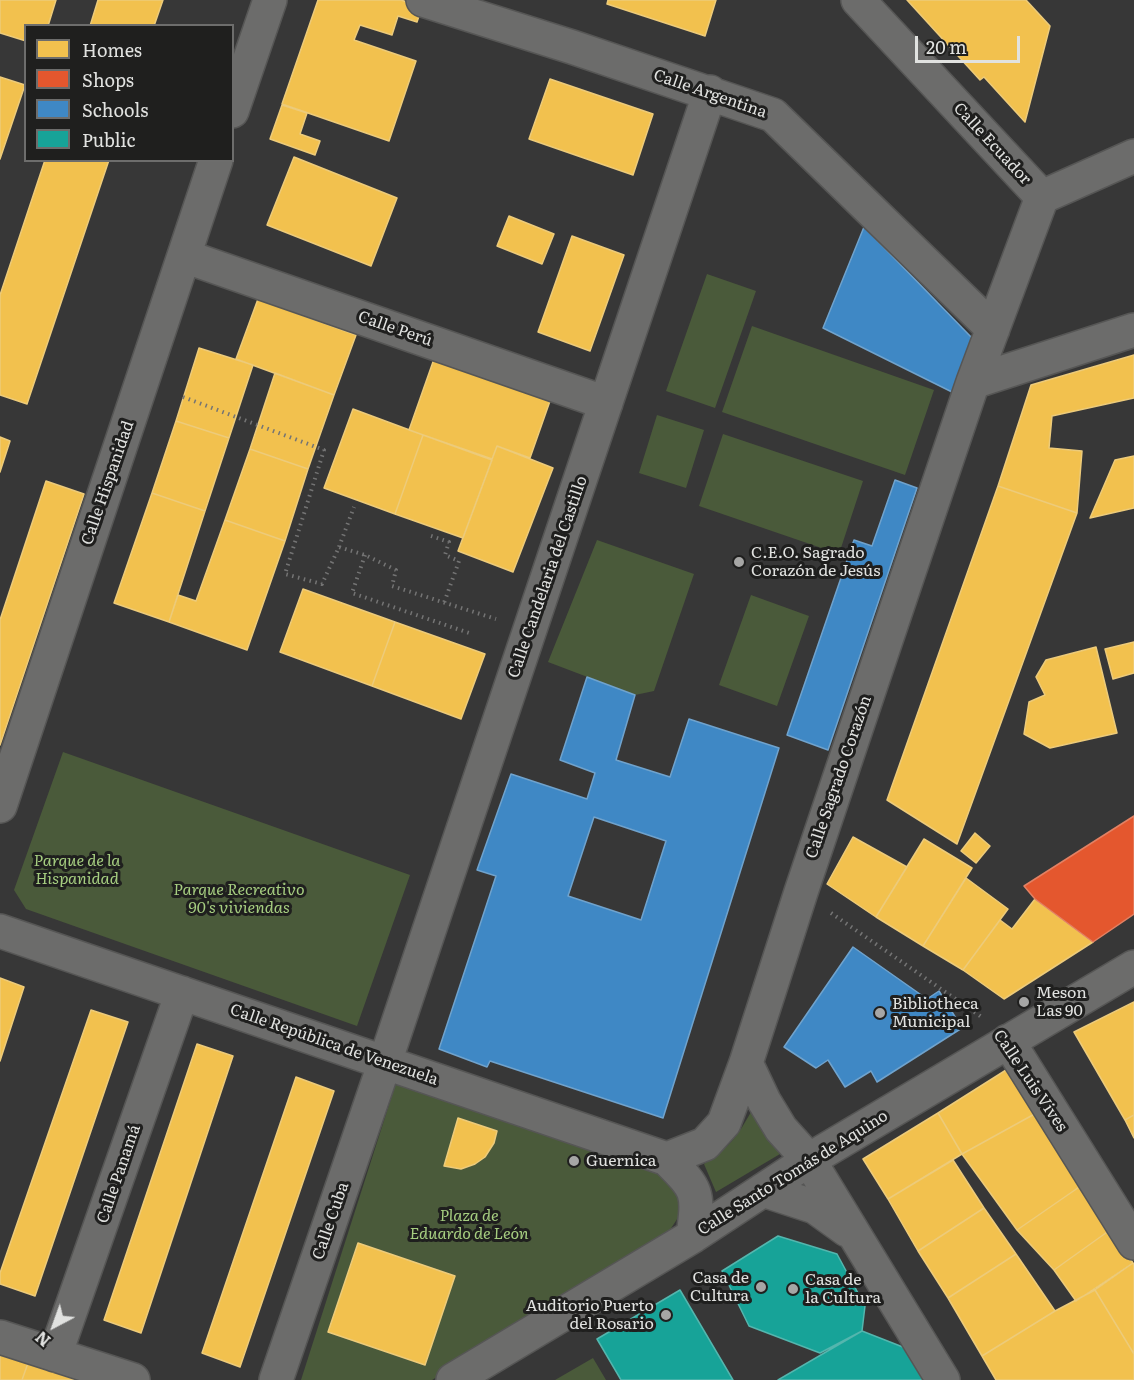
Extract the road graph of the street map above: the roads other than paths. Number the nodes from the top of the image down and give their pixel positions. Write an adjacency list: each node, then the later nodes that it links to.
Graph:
1 (270, 0): 5 (street)
2 (423, 0): 4 (street, Calle Argentina)
3 (858, 0): 8 (street, Calle Ecuador)
4 (710, 92): 10 (street, Calle Argentina); 13 (street, Calle Candelaria del Castillo)
5 (234, 105)
6 (1134, 156): 8 (street)
7 (215, 162): 9 (street, Calle Hispanidad)
8 (1042, 197): 10 (street, Calle Ecuador)
9 (184, 256): 13 (street, Calle Perú); 14 (street, Calle Hispanidad)
10 (993, 329): 12 (street, Calle Ecuador)
11 (1134, 330): 12 (street)
12 (973, 382): 20 (street, Calle Sagrado Corazón)
13 (606, 403): 19 (street, Calle Candelaria del Castillo)
14 (0, 806)
15 (0, 931): 17 (street, Calle República de Venezuela)
16 (1134, 967): 18 (street, Calle Santo Tomás de Aquino)
17 (182, 993): 19 (street, Calle República de Venezuela); 28 (street, Calle Panamá)
18 (1008, 1041): 22 (street, Calle Santo Tomás de Aquino); 26 (street, Calle Luis Vives)
19 (385, 1062): 21 (street, Calle República de Venezuela); 30 (street, Calle Cuba)
20 (746, 1063): 21 (street, Calle Sagrado Corazón); 22 (street)
21 (667, 1159): 24 (street)
22 (809, 1160): 23 (street, Calle Santo Tomás de Aquino); 25 (street)
23 (763, 1190): 24 (street, Calle Santo Tomás de Aquino); 25 (street)
24 (693, 1236): 31 (street, Calle Santo Tomás de Aquino)
25 (856, 1236): 32 (street)
26 (1134, 1243)
27 (0, 1337): 28 (street)
28 (55, 1355): 29 (street)
29 (133, 1380)
30 (276, 1380)
31 (453, 1380)
32 (943, 1380)

